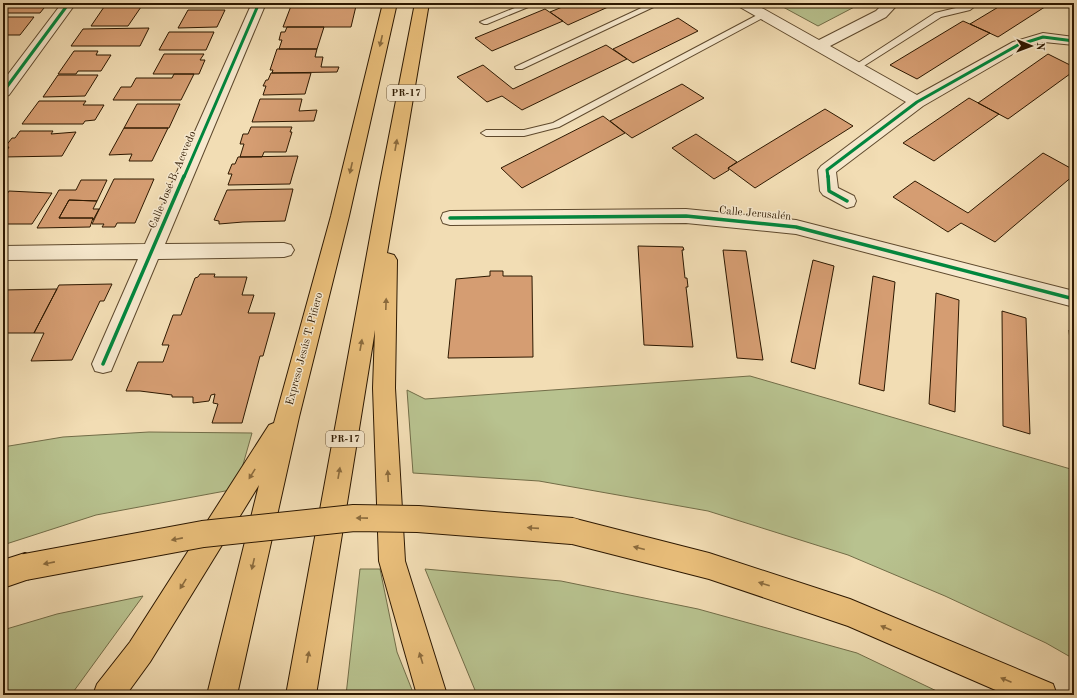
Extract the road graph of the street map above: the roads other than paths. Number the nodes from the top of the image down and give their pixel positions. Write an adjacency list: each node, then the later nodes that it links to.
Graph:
1 (69, 3): 16 (street)
2 (259, 3): 23 (street, Calle José B. Acevedo)
3 (390, 3): 27 (highway, Expreso Jesús T. Piñero / PR-17, one-way to 27)
4 (422, 3): 19 (highway, PR-17, one-way to 4)
5 (534, 3): 11 (lane)
6 (658, 3): 14 (lane)
7 (743, 3): 10 (street)
8 (892, 3): 13 (street)
9 (975, 3): 15 (lane)
10 (764, 15): 13 (street); 18 (lane)
11 (484, 22)
12 (1074, 41): 17 (street)
13 (820, 46): 15 (street)
14 (519, 67)
15 (856, 67): 17 (street)
16 (3, 92)
17 (917, 102): 20 (street)
18 (486, 133)
19 (389, 183): 31 (highway, PR-17, one-way to 19); 32 (highway, one-way to 19)
20 (847, 201)
21 (450, 218): 25 (street, Calle Jerusalén)
22 (284, 250): 23 (street)
23 (151, 251): 24 (street); 26 (street, Calle José B. Acevedo)
24 (3, 253)
25 (1074, 299)
26 (103, 364)
27 (287, 417): 29 (highway, one-way to 29); 30 (highway, Expreso Jesús T. Piñero / PR-17, one-way to 30)
28 (14, 570): 33 (highway, one-way to 28, bridge)
29 (108, 695)
30 (222, 695)
31 (301, 695)
32 (432, 695)
33 (1042, 695)

